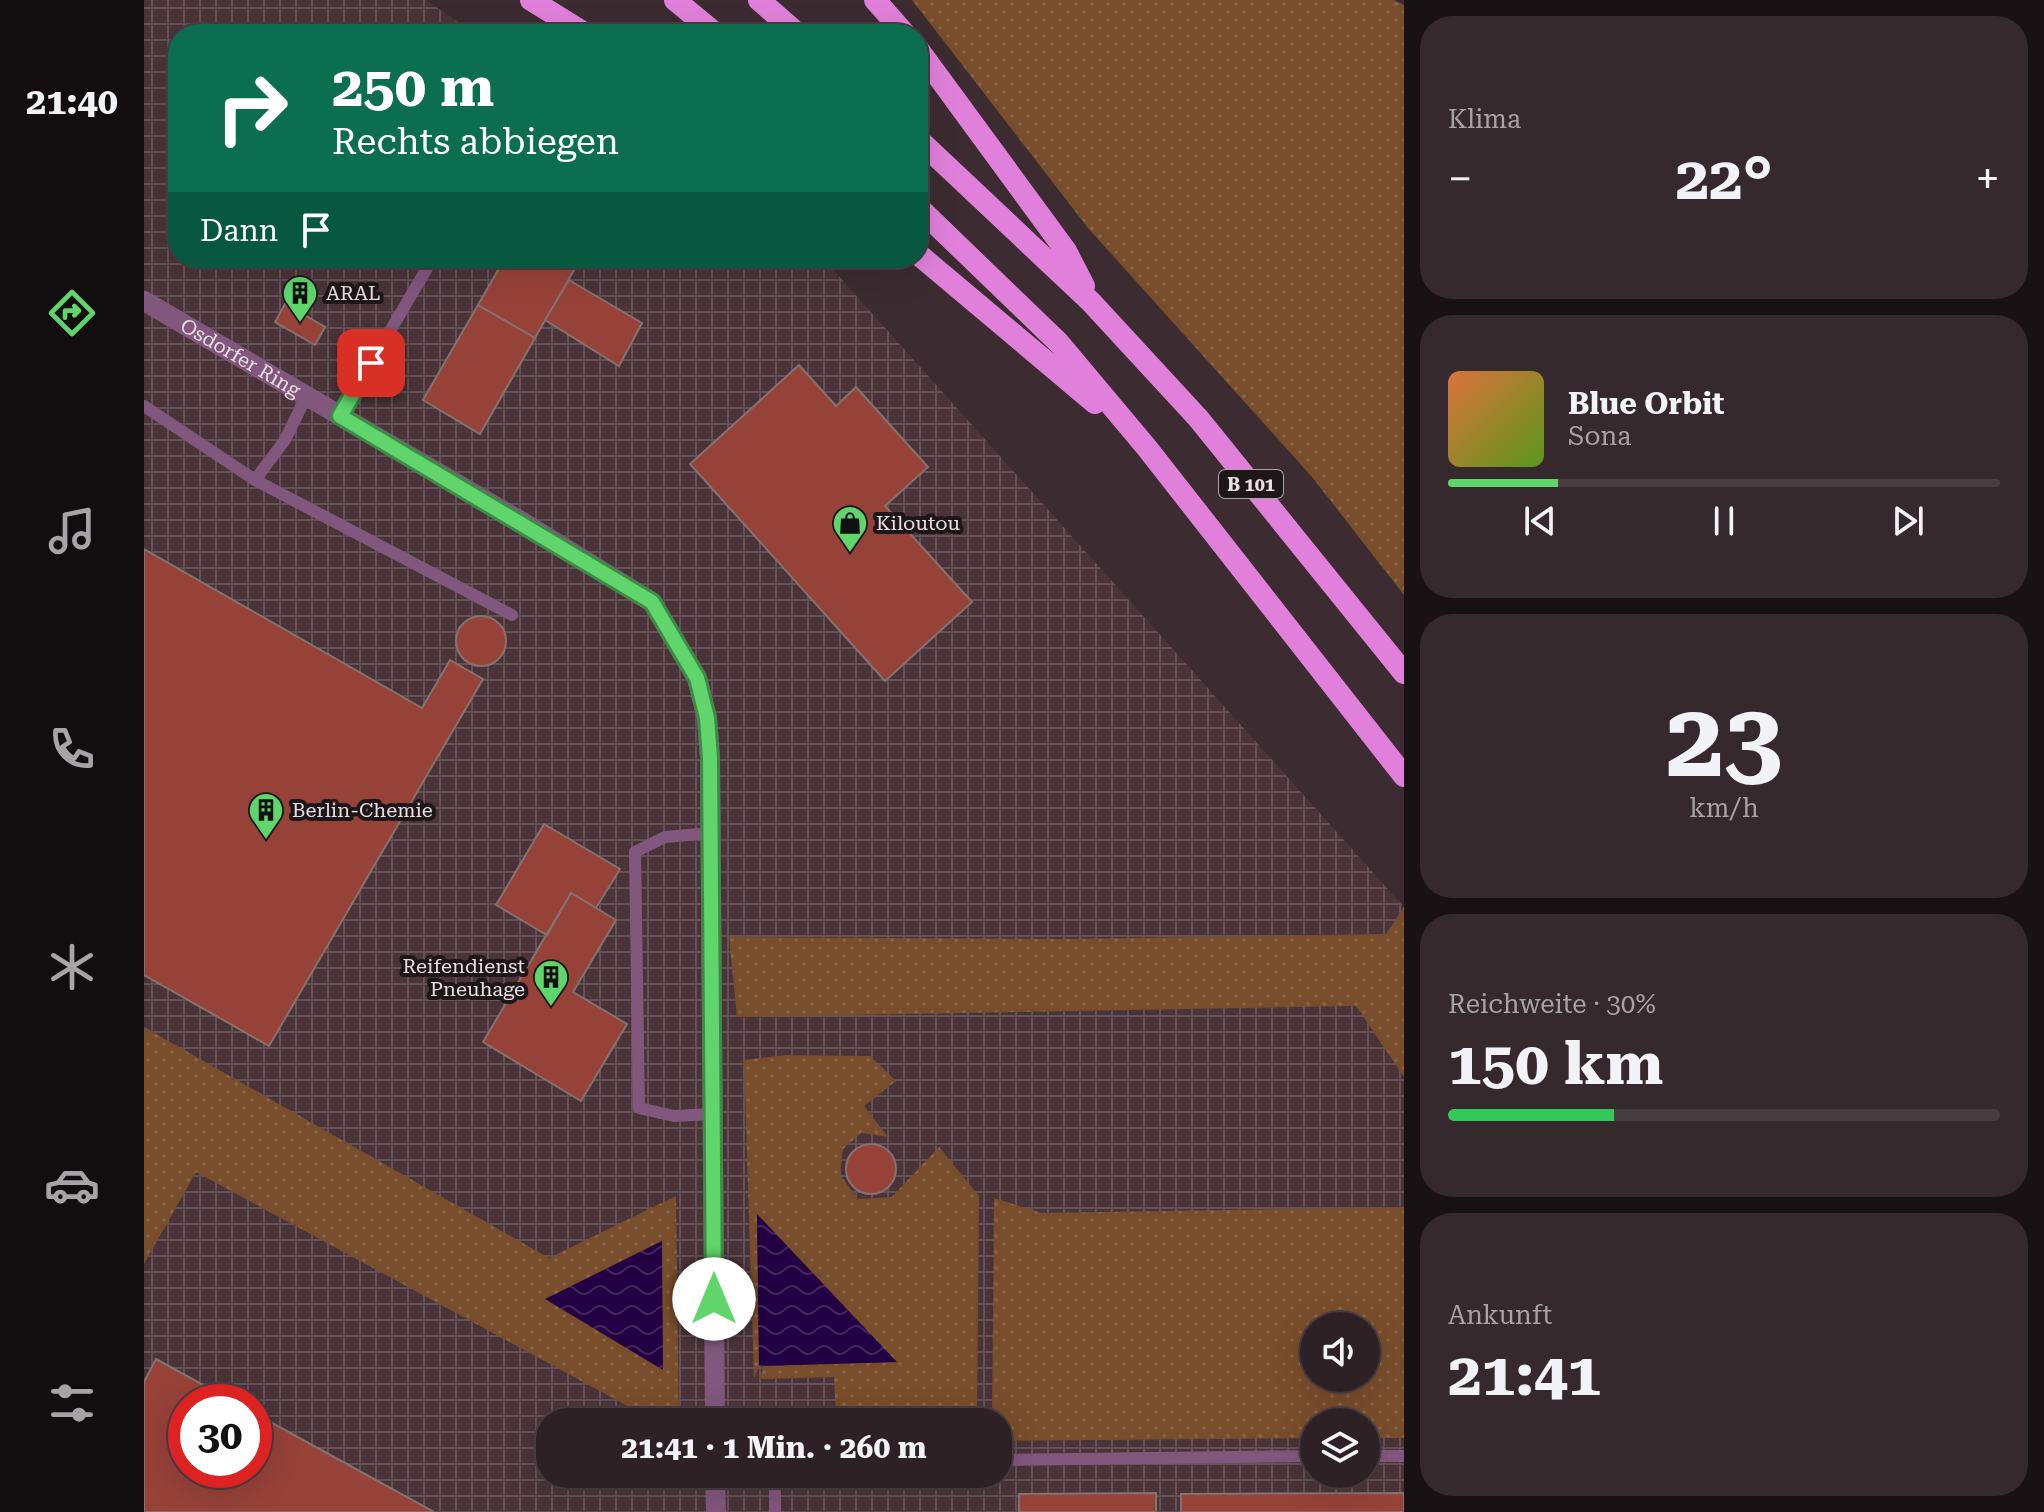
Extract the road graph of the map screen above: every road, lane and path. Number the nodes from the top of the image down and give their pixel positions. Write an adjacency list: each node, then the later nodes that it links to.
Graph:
1 (531, 0): 5 (highway)
2 (675, 0): 6 (highway)
3 (759, 0): 7 (highway)
4 (875, 0): 8 (highway)
5 (570, 24)
6 (704, 24)
7 (787, 24)
8 (896, 24)
9 (928, 63): 15 (highway)
10 (928, 148): 15 (highway, B 101)
11 (928, 217): 19 (highway, B 101)
12 (928, 262): 19 (highway)
13 (427, 268): 18 (lane)
14 (144, 301): 16 (street, Osdorfer Ring)
15 (1091, 302): 22 (highway, B 101)
16 (307, 395): 18 (street, Osdorfer Ring); 20 (lane)
17 (144, 406): 20 (lane)
18 (340, 416): 24 (street, Osdorfer Ring)
19 (1147, 448): 23 (highway, B 101)
20 (255, 480): 21 (lane)
21 (512, 615)
22 (1404, 673)
23 (1404, 776)
24 (710, 833): 25 (street, Osdorfer Ring); 25 (lane)
25 (713, 1114): 26 (street, Osdorfer Ring)
26 (715, 1408)
27 (1300, 1456): 30 (lane)
28 (1380, 1456): 29 (lane)
29 (1404, 1456)
30 (1012, 1460)
31 (715, 1488): 33 (street)
32 (775, 1488): 34 (lane)
33 (716, 1512)
34 (775, 1512)

